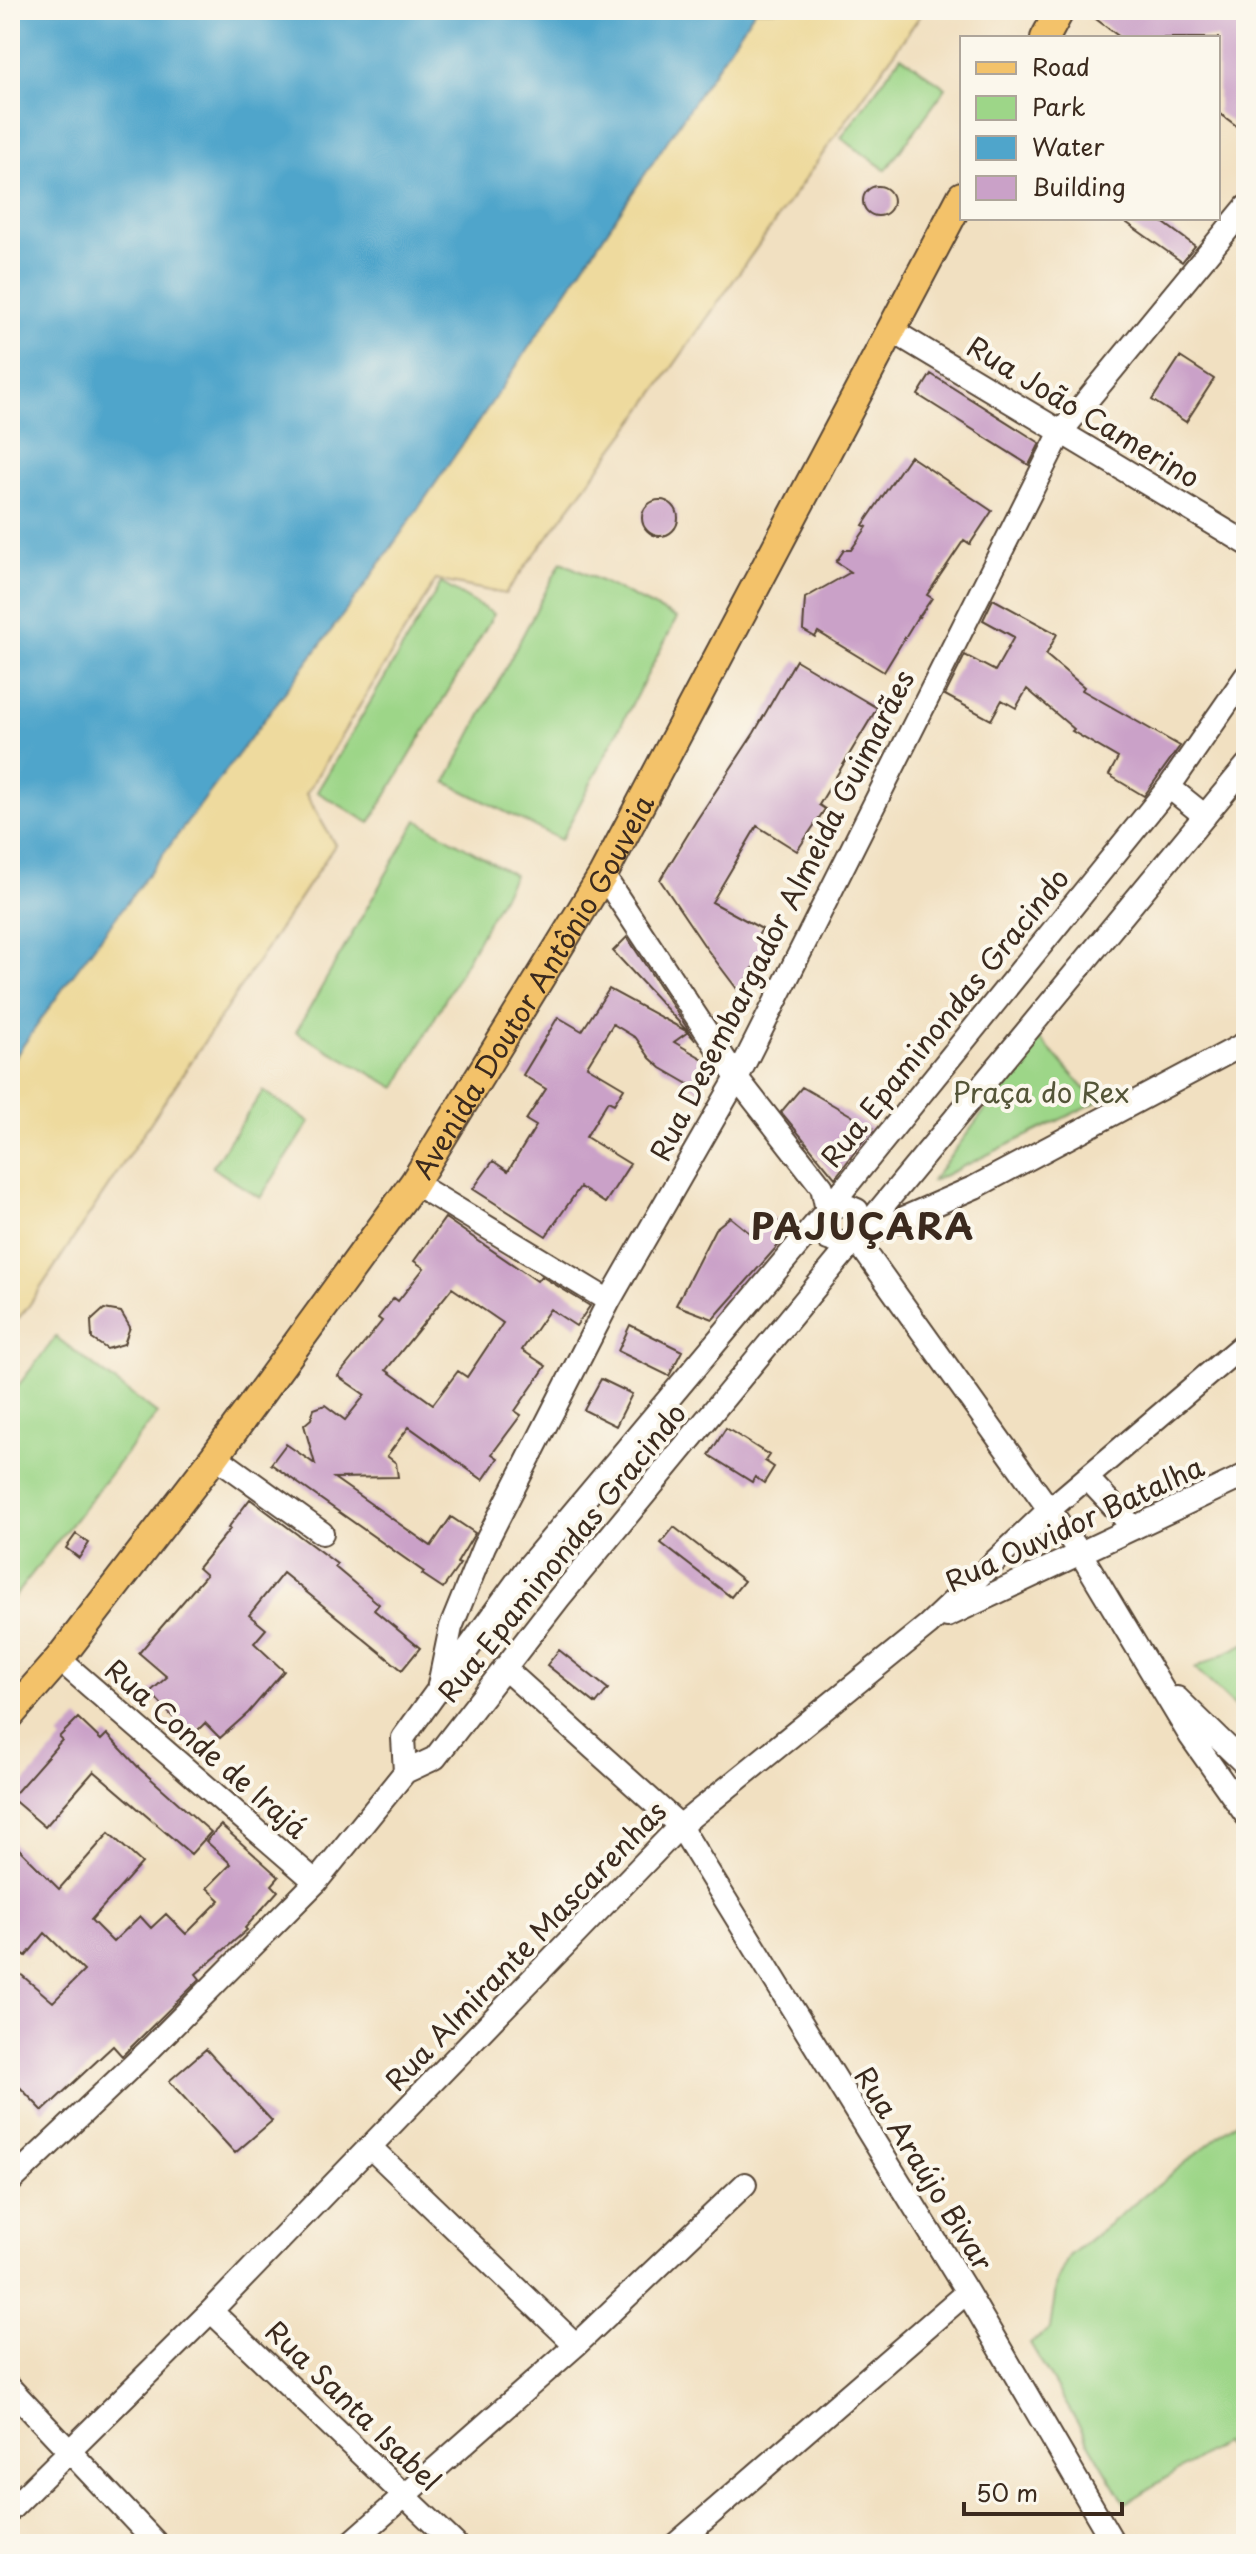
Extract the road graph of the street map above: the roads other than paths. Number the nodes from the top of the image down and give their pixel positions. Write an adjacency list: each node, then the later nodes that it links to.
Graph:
1 (1060, 10): 2 (main road)
2 (1046, 36)
3 (960, 200): 5 (main road, Avenida Doutor Antônio Gouveia)
4 (1246, 207): 6 (street, Rua Desembargador Almeida Guimarães)
5 (891, 330): 6 (street, Rua João Camerino); 12 (main road, Avenida Doutor Antônio Gouveia)
6 (1061, 432): 7 (street, Rua João Camerino); 14 (street, Rua Desembargador Almeida Guimarães)
7 (1246, 543)
8 (1246, 676): 10 (street, Rua Epaminondas Gracindo)
9 (1246, 766): 11 (street, Rua Epaminondas Gracindo)
10 (1169, 787): 11 (street); 16 (street, Rua Epaminondas Gracindo)
11 (1205, 816): 17 (street, Rua Epaminondas Gracindo)
12 (603, 875): 14 (street); 15 (main road, Avenida Doutor Antônio Gouveia)
13 (1246, 1043): 17 (street)
14 (737, 1078): 16 (street); 18 (street, Rua Desembargador Almeida Guimarães)
15 (414, 1183): 18 (street); 20 (main road, Avenida Doutor Antônio Gouveia)
16 (827, 1210): 17 (street); 31 (street, Rua Epaminondas Gracindo)
17 (856, 1239): 23 (street); 29 (street, Rua Epaminondas Gracindo)
18 (609, 1301): 31 (street, Rua Desembargador Almeida Guimarães)
19 (1246, 1342): 22 (street, Rua Almirante Mascarenhas)
20 (215, 1456): 25 (street); 28 (main road, Avenida Doutor Antônio Gouveia)
21 (1246, 1475): 24 (street, Rua Ouvidor Batalha)
22 (1088, 1479): 23 (street, Rua Almirante Mascarenhas); 24 (street)
23 (1050, 1509): 26 (street); 27 (street, Rua Almirante Mascarenhas)
24 (1134, 1528): 26 (street, Rua Ouvidor Batalha)
25 (322, 1533)
26 (1081, 1554): 27 (street, Rua Ouvidor Batalha); 30 (street)
27 (928, 1625): 37 (street, Rua Almirante Mascarenhas)
28 (59, 1659): 32 (main road, Avenida Doutor Antônio Gouveia); 38 (street, Rua Conde de Irajá)
29 (504, 1668): 34 (street, Rua Epaminondas Gracindo); 37 (street, Rua Araújo Bivar)
30 (1156, 1678): 33 (street); 35 (street)
31 (438, 1690): 34 (street, Rua Epaminondas Gracindo)
32 (10, 1715)
33 (1245, 1764): 35 (street)
34 (405, 1772): 38 (street, Rua Epaminondas Gracindo)
35 (1220, 1778): 36 (street)
36 (1246, 1815)
37 (680, 1826): 39 (street, Rua Almirante Mascarenhas); 42 (street, Rua Araújo Bivar)
38 (316, 1882): 40 (street, Rua Epaminondas Gracindo)
39 (370, 2147): 43 (street, Rua Almirante Mascarenhas); 44 (street)
40 (10, 2182)
41 (745, 2184): 44 (street)
42 (967, 2292): 52 (street); 53 (street, Rua Araújo Bivar)
43 (211, 2311): 46 (street, Rua Almirante Mascarenhas); 47 (street, Rua Santa Isabel)
44 (576, 2345): 47 (street)
45 (10, 2388): 46 (street)
46 (69, 2453): 48 (street, Rua Almirante Mascarenhas); 49 (street)
47 (405, 2495): 50 (street); 51 (street, Rua Santa Isabel)
48 (10, 2510)
49 (157, 2544)
50 (350, 2544)
51 (455, 2544)
52 (676, 2544)
53 (1114, 2544)

